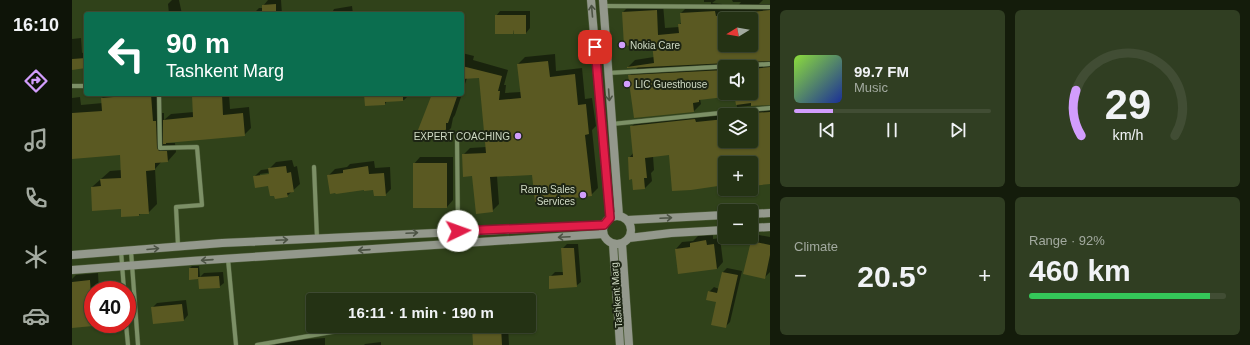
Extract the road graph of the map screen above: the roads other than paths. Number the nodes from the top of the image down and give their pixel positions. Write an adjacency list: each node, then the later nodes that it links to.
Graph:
1 (590, 0): 17 (street, one-way to 1)
2 (603, 3): 3 (street); 5 (street)
3 (770, 7)
4 (769, 64): 5 (street)
5 (608, 73): 10 (street, one-way to 10)
6 (72, 86): 7 (street)
7 (84, 86)
8 (159, 96): 29 (street)
9 (770, 108): 10 (street)
10 (612, 124): 16 (street)
11 (457, 137): 23 (street)
12 (314, 167): 25 (street)
13 (770, 213): 14 (street)
14 (758, 214)
15 (718, 215): 18 (street, one-way to 15)
16 (619, 216): 17 (street); 18 (street)
17 (610, 218): 19 (street)
18 (628, 220): 26 (street)
19 (604, 225): 23 (street); 24 (street)
20 (770, 227): 21 (street)
21 (758, 228)
22 (718, 230): 26 (street)
23 (458, 231): 25 (street, one-way to 23)
24 (603, 234): 27 (street); 33 (street, one-way to 33)
25 (317, 238): 29 (street, one-way to 25)
26 (629, 238): 28 (street)
27 (613, 244): 28 (street); 44 (street, Tashkent Marg)
28 (622, 244): 45 (street, Tashkent Marg)
29 (178, 246): 31 (street, one-way to 29)
30 (121, 251): 31 (street); 32 (street); 34 (street)
31 (131, 251): 35 (street)
32 (72, 255)
33 (228, 258): 35 (street, one-way to 35); 42 (street)
34 (122, 266): 35 (street); 36 (street); 37 (street)
35 (132, 266): 41 (street)
36 (72, 270)
37 (123, 281)
38 (127, 333): 40 (street)
39 (322, 333): 43 (street)
40 (128, 345)
41 (138, 345)
42 (236, 345)
43 (257, 345)
44 (620, 345)
45 (629, 345)

